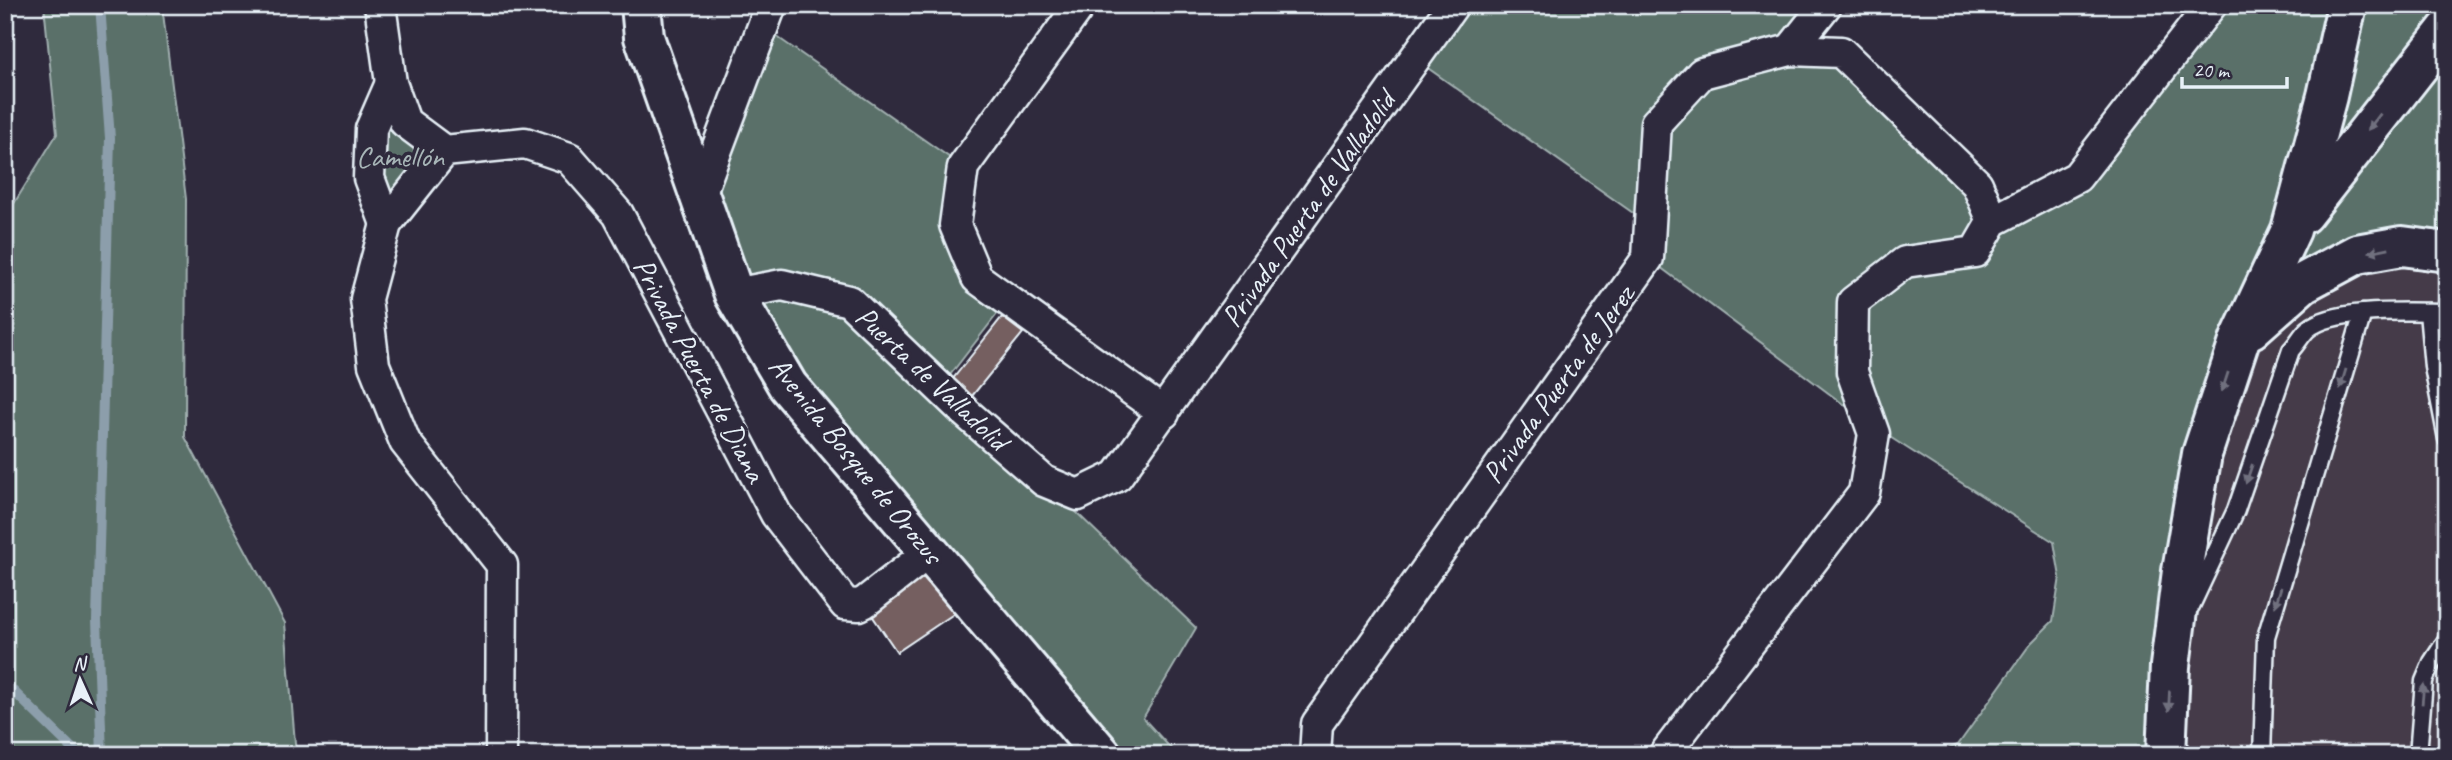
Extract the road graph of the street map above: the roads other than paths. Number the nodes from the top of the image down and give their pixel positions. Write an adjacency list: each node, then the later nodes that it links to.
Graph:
1 (380, 5): 11 (street)
2 (641, 5): 13 (street, Avenida Bosque de Orozus)
3 (771, 5): 13 (street)
4 (1080, 5): 23 (street)
5 (1453, 5): 23 (street, Privada Puerta de Valladolid)
6 (1826, 5): 10 (street)
7 (2211, 5): 14 (street)
8 (2347, 5): 16 (street)
9 (2447, 30): 16 (street, one-way to 16)
10 (1790, 50): 14 (street, Privada Puerta de Jerez); 31 (street, Privada Puerta de Jerez)
11 (391, 83): 12 (street); 15 (street)
12 (444, 151): 15 (street); 26 (street, Privada Puerta de Diana)
13 (699, 197): 18 (street, Avenida Bosque de Orozus)
14 (1993, 221): 32 (street)
15 (386, 224): 29 (street)
16 (2291, 230): 22 (street)
17 (2447, 252): 22 (street, one-way to 22)
18 (734, 294): 25 (street, Puerta de Valladolid); 26 (street, Avenida Bosque de Orozus)
19 (2428, 312): 20 (lane); 21 (lane); 24 (lane)
20 (2447, 312)
21 (2363, 313): 28 (lane, one-way to 28); 34 (lane, one-way to 34)
22 (2240, 339): 28 (street, one-way to 28)
23 (1164, 413): 25 (street, Privada Puerta de Valladolid)
24 (2447, 439)
25 (1079, 495)
26 (929, 552): 30 (street, Avenida Bosque de Orozus)
27 (2447, 639): 35 (lane, one-way to 27)
28 (2174, 643): 33 (street, one-way to 33)
29 (501, 755)
30 (1102, 755)
31 (1315, 755)
32 (1664, 755)
33 (2166, 755)
34 (2262, 755)
35 (2418, 755)

